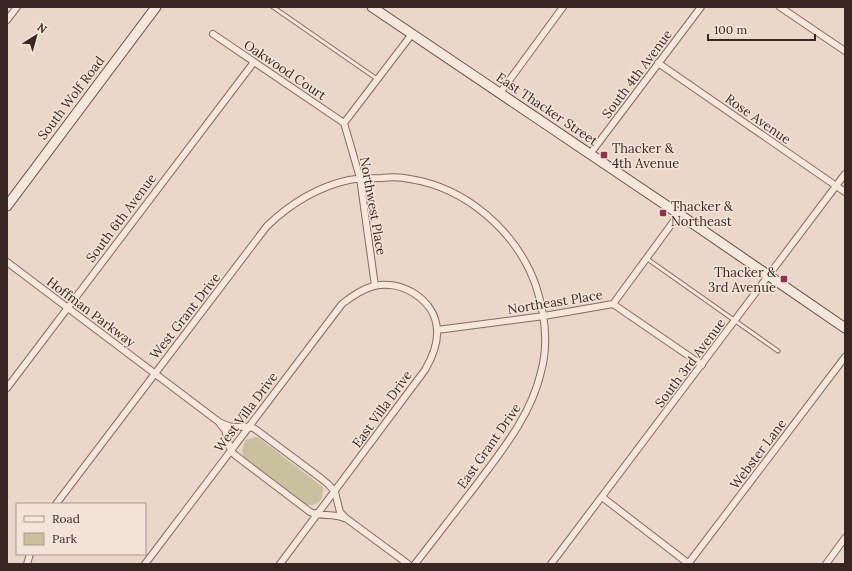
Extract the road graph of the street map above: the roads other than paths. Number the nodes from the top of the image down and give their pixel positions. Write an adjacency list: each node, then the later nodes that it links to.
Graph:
1 (16, 7): 8 (street)
2 (156, 7): 22 (street, South Wolf Road)
3 (273, 7): 14 (lane)
4 (372, 7): 10 (street, East Thacker Street)
5 (563, 7): 15 (street)
6 (701, 7): 13 (street, South 4th Avenue)
7 (780, 7): 11 (street)
8 (7, 20)
9 (212, 34): 12 (street, Oakwood Court)
10 (412, 34): 14 (street); 15 (street, East Thacker Street)
11 (845, 51)
12 (254, 62): 16 (street, Oakwood Court); 29 (street, South 6th Avenue)
13 (658, 63): 17 (street, South 4th Avenue); 20 (street, Rose Avenue)
14 (378, 79): 16 (street)
15 (500, 93): 17 (street, East Thacker Street)
16 (344, 123): 19 (street, Northwest Place)
17 (590, 154): 23 (street, East Thacker Street)
18 (845, 174): 20 (street, South 3rd Avenue)
19 (360, 178): 27 (street, Northwest Place); 30 (street, East Grant Drive); 37 (street, West Grant Drive)
20 (836, 186): 21 (street, Rose Avenue); 26 (street, South 3rd Avenue)
21 (845, 192)
22 (7, 206)
23 (679, 214): 24 (street, Northeast Place); 26 (street, East Thacker Street)
24 (646, 258): 28 (street, Northeast Place); 31 (lane)
25 (7, 262): 29 (street, Hoffman Parkway)
26 (768, 276): 31 (street, South 3rd Avenue); 32 (street, East Thacker Street)
27 (375, 286): 33 (street, East Villa Drive); 40 (street, West Villa Drive)
28 (613, 304): 30 (street, Northeast Place); 36 (street)
29 (67, 308): 37 (street, Hoffman Parkway); 38 (street, South 6th Avenue)
30 (544, 316): 33 (street, Northeast Place); 51 (street, East Grant Drive)
31 (734, 321): 34 (lane); 36 (street, South 3rd Avenue)
32 (845, 328)
33 (437, 330): 42 (street, East Villa Drive)
34 (778, 351)
35 (845, 357): 53 (street, Webster Lane)
36 (702, 365): 43 (street, South 3rd Avenue)
37 (154, 374): 39 (street, Hoffman Parkway); 44 (street, West Grant Drive)
38 (7, 388)
39 (219, 422): 40 (street, Hoffman Parkway); 41 (street, Hoffman Parkway)
40 (249, 426): 41 (street, West Villa Drive); 42 (street)
41 (231, 451): 45 (street); 48 (street, West Villa Drive)
42 (334, 492): 45 (street, East Villa Drive); 46 (street)
43 (602, 497): 52 (street, South 3rd Avenue); 53 (street)
44 (57, 503)
45 (317, 515): 46 (street); 49 (street, East Villa Drive)
46 (347, 519): 50 (street)
47 (845, 538): 54 (street)
48 (145, 564)
49 (280, 564)
50 (408, 564)
51 (415, 564)
52 (551, 564)
53 (689, 564)
54 (826, 564)

